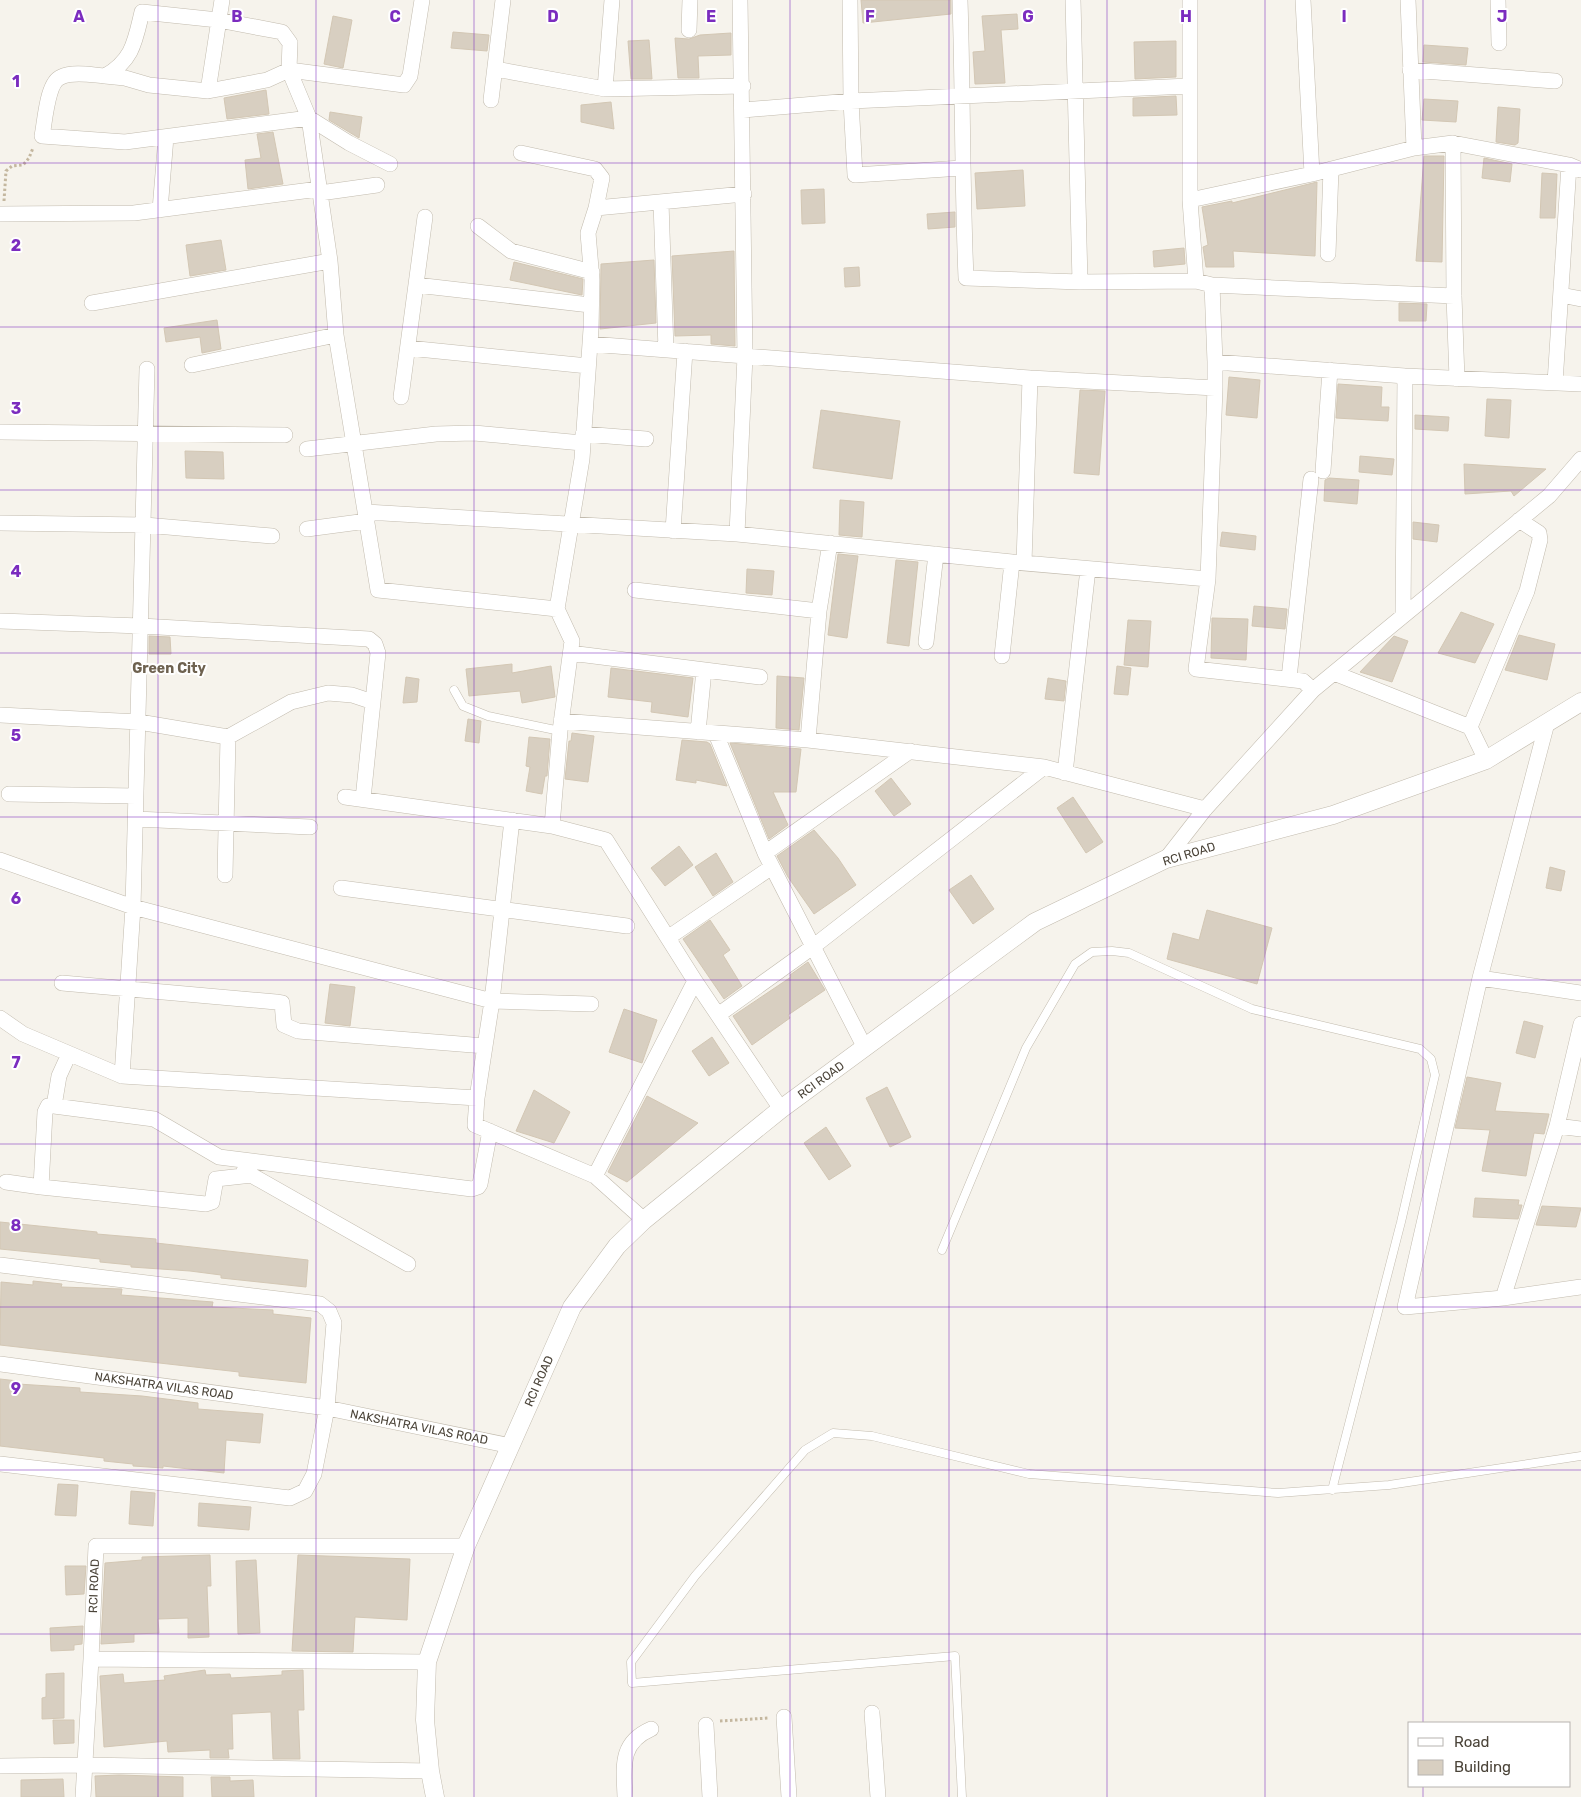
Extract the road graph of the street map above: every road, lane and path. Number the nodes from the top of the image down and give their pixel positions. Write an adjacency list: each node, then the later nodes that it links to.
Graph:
1 (222, 0): 15 (street)
2 (422, 0): 19 (street)
3 (503, 0): 18 (street)
4 (612, 0): 25 (street)
5 (690, 0): 16 (street)
6 (740, 0): 23 (street)
7 (850, 0): 30 (street)
8 (960, 0): 28 (street)
9 (1073, 0): 27 (street)
10 (1190, 0): 24 (street)
11 (1303, 0): 42 (street)
12 (1408, 0): 20 (street)
13 (1498, 0): 17 (street)
14 (143, 6): 15 (street); 21 (street)
15 (218, 20): 19 (street); 26 (street)
16 (689, 30)
17 (1499, 43)
18 (495, 69): 25 (street); 29 (street)
19 (289, 70): 26 (street); 32 (street)
20 (1410, 70): 22 (street); 36 (street)
21 (105, 76): 26 (street); 33 (street)
22 (1555, 81)
23 (743, 86): 25 (street); 31 (street)
24 (1189, 86): 27 (street); 46 (street)
25 (605, 89)
26 (208, 91)
27 (1075, 91): 28 (street); 57 (street)
28 (963, 97): 30 (street); 40 (street)
29 (492, 100)
30 (851, 101): 31 (street); 40 (street)
31 (743, 110): 45 (street)
32 (310, 118): 34 (street); 38 (street); 44 (street)
33 (42, 136): 34 (street); 50 (path)
34 (166, 137): 49 (street)
35 (1453, 143): 36 (street); 39 (street); 61 (street)
36 (1414, 148): 41 (street)
37 (521, 153): 48 (street)
38 (390, 164)
39 (1575, 167): 60 (street)
40 (962, 168): 57 (street)
41 (1331, 169): 42 (street); 53 (street)
42 (1312, 174): 46 (street)
43 (377, 185): 44 (street)
44 (319, 191): 49 (street); 54 (street)
45 (744, 194): 47 (street); 70 (street)
46 (1190, 200): 56 (street)
47 (661, 202): 48 (street); 68 (street)
48 (596, 208): 55 (street)
49 (160, 210): 50 (street)
50 (2, 214)
51 (425, 216): 58 (street)
52 (478, 226): 55 (street)
53 (1328, 254)
54 (330, 261): 63 (street); 65 (street)
55 (592, 272): 64 (street)
56 (1196, 281): 57 (street); 59 (street)
57 (1080, 282)
58 (416, 285): 64 (street); 67 (street)
59 (1212, 285): 61 (street); 71 (street)
60 (1561, 295): 62 (street); 79 (street)
61 (1454, 296): 78 (street)
62 (1581, 299)
63 (92, 303)
64 (590, 305): 66 (street)
65 (336, 334): 72 (street); 88 (street)
66 (590, 344): 68 (street); 73 (street)
67 (408, 348): 73 (street); 82 (street)
68 (666, 350): 69 (street)
69 (685, 351): 70 (street); 97 (street)
70 (745, 356): 77 (street); 98 (street)
71 (1215, 362): 75 (street); 81 (street)
72 (192, 365)
73 (588, 366): 86 (street)
74 (147, 369): 84 (street)
75 (1330, 370): 76 (street); 117 (street)
76 (1405, 376): 78 (street); 108 (street)
77 (1030, 378): 81 (street); 102 (street)
78 (1457, 378): 79 (street)
79 (1555, 383): 80 (street)
80 (1581, 384)
81 (1215, 388): 104 (street)
82 (401, 398)
83 (0, 432): 84 (street)
84 (147, 434): 85 (street); 94 (street)
85 (285, 435)
86 (582, 439): 87 (street); 88 (street); 95 (street)
87 (646, 439)
88 (354, 443): 89 (street); 91 (street)
89 (307, 449)
90 (1581, 459): 92 (street)
91 (367, 517): 95 (street); 96 (street); 106 (street)
92 (1519, 520): 108 (street); 126 (street)
93 (0, 523): 94 (street)
94 (144, 525): 99 (street); 110 (street)
95 (570, 525): 97 (street); 106 (street)
96 (307, 529)
97 (673, 531): 98 (street)
98 (737, 534): 100 (street)
99 (272, 536)
100 (830, 543): 101 (street); 107 (street)
101 (936, 554): 102 (street); 111 (street)
102 (1018, 563): 103 (street); 113 (street)
103 (1088, 569): 104 (street); 134 (street)
104 (1208, 579): 117 (street)
105 (634, 590): 107 (street)
106 (557, 609): 112 (street)
107 (819, 611): 130 (street)
108 (1403, 614): 115 (street)
109 (0, 621): 110 (street)
110 (141, 626): 120 (street); 123 (street)
111 (926, 642)
112 (570, 653): 114 (street); 125 (street)
113 (1002, 656)
114 (704, 670): 116 (street); 127 (street)
115 (1334, 673): 119 (street); 126 (street)
116 (760, 677)
117 (1289, 678): 119 (street)
118 (454, 690): 125 (lane)
119 (1313, 690): 139 (street)
120 (373, 702): 129 (street); 138 (street)
121 (1581, 702): 124 (street, RCI ROAD)
122 (0, 714): 123 (street)
123 (139, 722): 129 (street); 136 (street)
124 (1547, 723): 132 (street, RCI ROAD); 156 (street)
125 (560, 726): 127 (street); 143 (street)
126 (1470, 727): 132 (street)
127 (698, 732): 128 (street)
128 (716, 734): 130 (street); 145 (street)
129 (228, 737): 142 (street)
130 (808, 740): 131 (street)
131 (910, 751): 133 (street); 145 (street)
132 (1486, 760): 146 (street, RCI ROAD)
133 (1044, 767): 134 (street); 155 (street)
134 (1065, 773): 139 (street)
135 (8, 794): 136 (street)
136 (136, 796): 140 (street)
137 (345, 797): 138 (street)
138 (363, 799): 141 (street)
139 (1205, 809): 146 (street)
140 (136, 819): 142 (street); 151 (street)
141 (512, 820): 143 (street); 152 (street)
142 (225, 822): 144 (street); 149 (street)
143 (552, 826): 154 (street)
144 (310, 827)
145 (765, 853): 148 (street)
146 (1166, 859): 167 (street, RCI ROAD)
147 (0, 860): 151 (street)
148 (772, 867): 154 (street); 155 (street)
149 (225, 875)
150 (341, 888): 152 (street)
151 (133, 907): 159 (street); 161 (street)
152 (503, 908): 153 (street); 161 (street)
153 (627, 926)
154 (669, 937): 157 (street)
155 (814, 946): 163 (street); 167 (street)
156 (1480, 978): 160 (street); 186 (street)
157 (695, 982): 163 (street); 178 (street)
158 (62, 983): 159 (street)
159 (128, 989): 166 (street); 169 (street)
160 (1581, 993)
161 (492, 1001): 162 (street); 166 (street)
162 (591, 1004)
163 (718, 1015): 172 (street)
164 (0, 1018): 168 (street)
165 (1581, 1024): 173 (street)
166 (485, 1046): 170 (street)
167 (865, 1048): 172 (street, RCI ROAD)
168 (69, 1054): 169 (street); 171 (street)
169 (122, 1076): 170 (street)
170 (477, 1098): 175 (street)
171 (54, 1106): 176 (street); 180 (street)
172 (781, 1109): 181 (street, RCI ROAD)
173 (1557, 1126): 174 (street); 186 (street)
174 (1581, 1129)
175 (490, 1131): 176 (street); 178 (street)
176 (219, 1157): 177 (street)
177 (252, 1175): 180 (street); 183 (street)
178 (595, 1176): 181 (street)
179 (6, 1182): 180 (street)
180 (41, 1186)
181 (644, 1220): 189 (street, RCI ROAD)
182 (942, 1250): 192 (lane)
183 (408, 1264)
184 (0, 1265): 188 (street)
185 (1581, 1287): 186 (street)
186 (1503, 1298)
187 (0, 1364): 188 (street, NAKSHATRA VILAS ROAD)
188 (327, 1408): 189 (street, NAKSHATRA VILAS ROAD); 191 (street)
189 (511, 1446): 193 (street, RCI ROAD)
190 (1581, 1456): 192 (lane)
191 (0, 1464)
192 (1332, 1490): 209 (lane)
193 (466, 1546): 194 (street, RCI ROAD); 195 (street, RCI ROAD)
194 (92, 1660): 195 (street); 200 (street)
195 (427, 1662): 202 (street, RCI ROAD)
196 (872, 1713): 208 (street)
197 (784, 1717): 198 (path); 207 (street)
198 (706, 1725): 206 (street)
199 (651, 1729): 205 (street)
200 (84, 1765): 201 (street); 202 (street); 203 (street)
201 (0, 1766)
202 (430, 1770): 204 (street, RCI ROAD)
203 (83, 1797)
204 (435, 1797)
205 (625, 1797)
206 (710, 1797)
207 (789, 1797)
208 (878, 1797)
209 (962, 1797)

